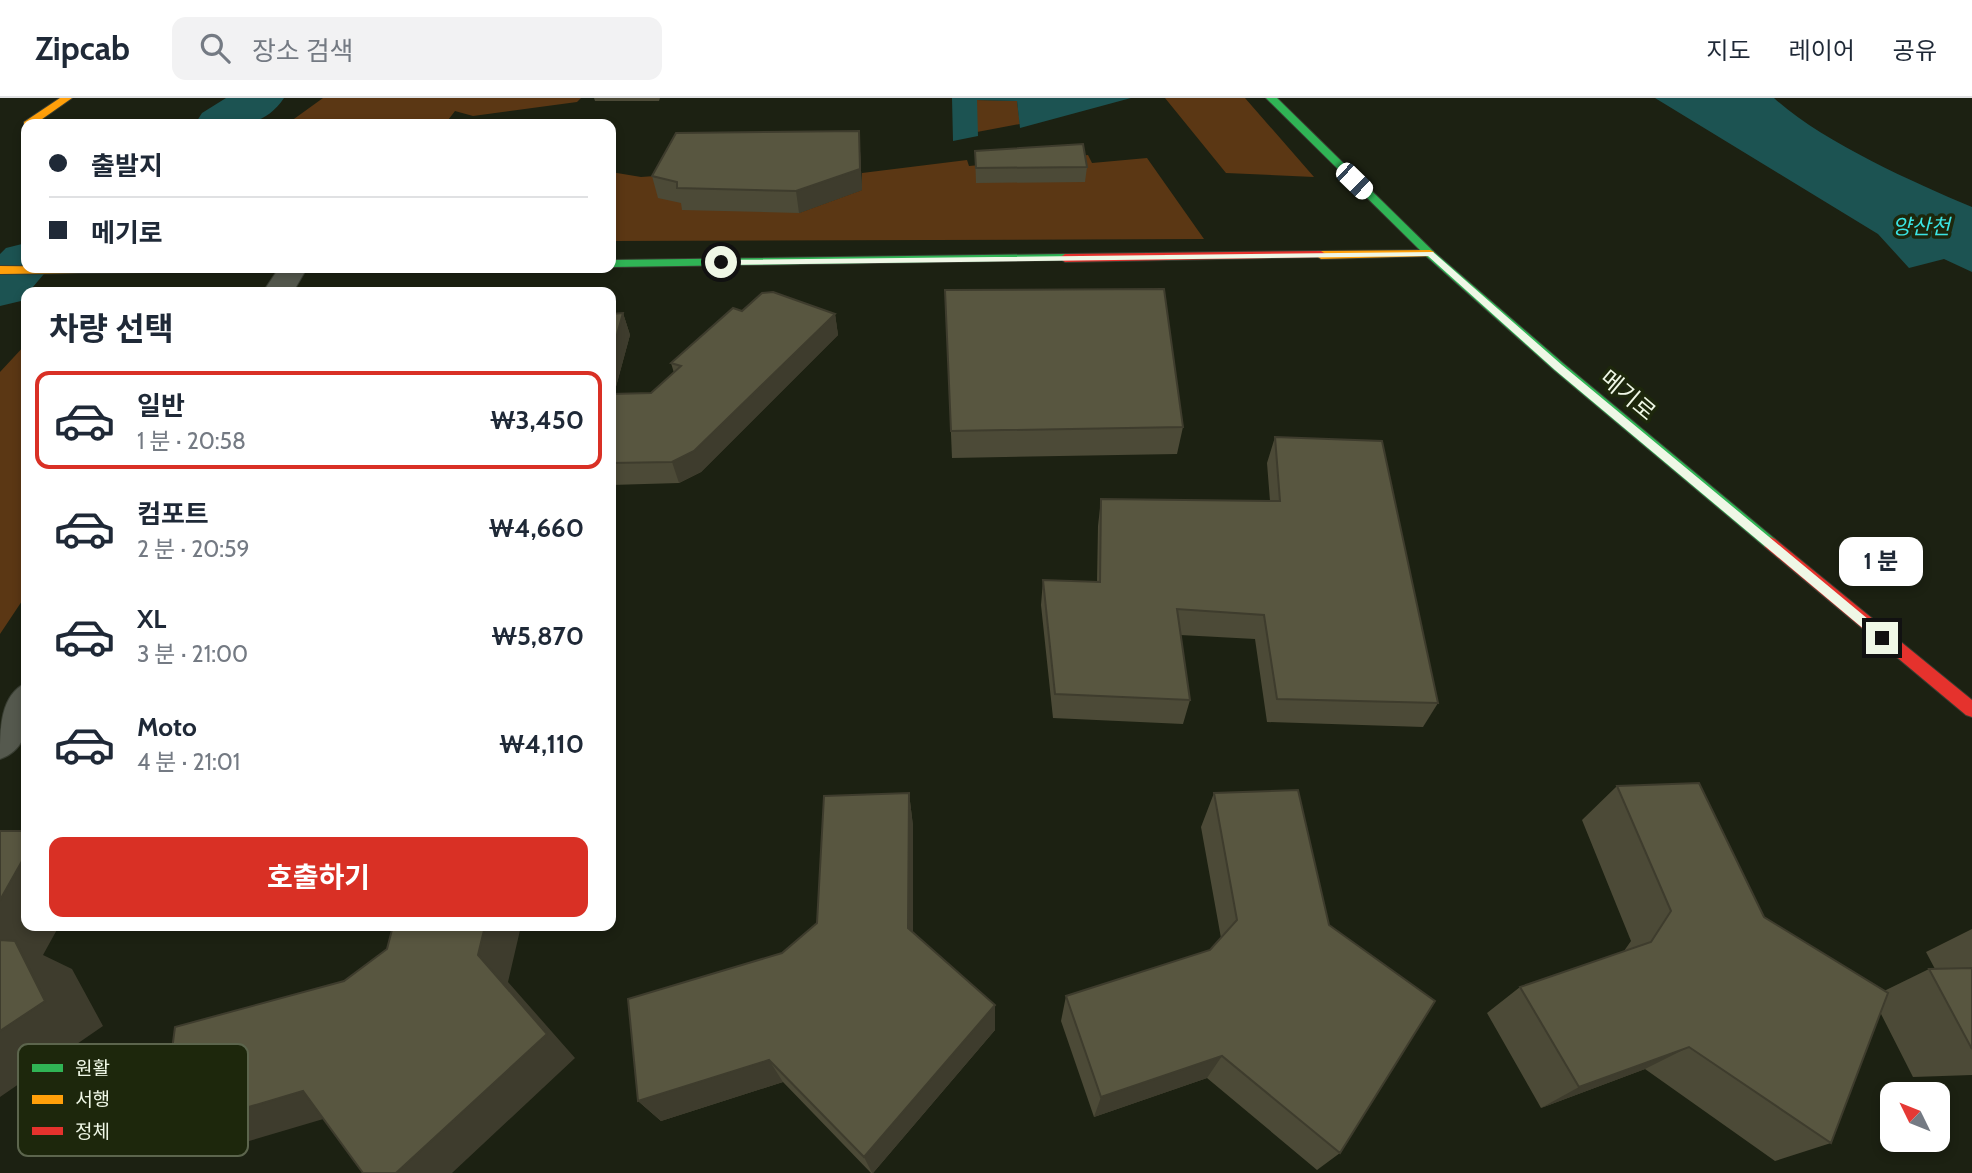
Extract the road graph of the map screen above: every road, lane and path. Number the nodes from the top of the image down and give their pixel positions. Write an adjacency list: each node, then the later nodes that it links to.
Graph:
1 (67, 98): 3 (street)
2 (1271, 98): 4 (street, 메기로)
3 (36, 119)
4 (1430, 254): 5 (street); 9 (street, 메기로)
5 (616, 264)
6 (0, 270): 7 (street)
7 (21, 270)
8 (21, 708): 10 (street)
9 (1972, 710)
10 (0, 741)

